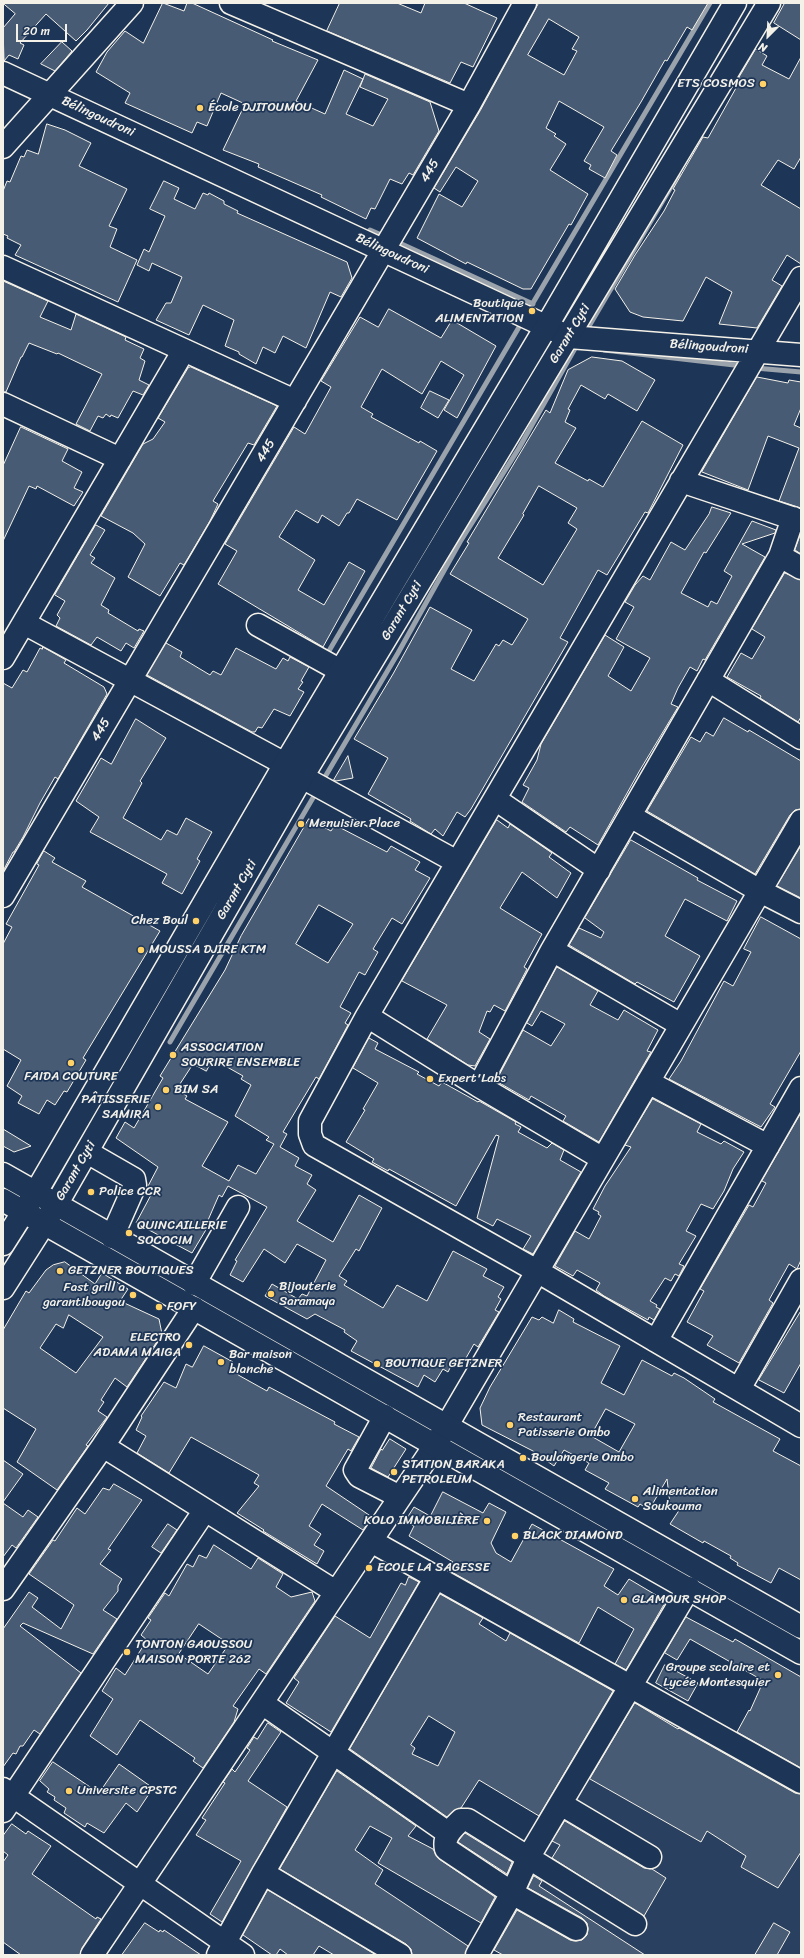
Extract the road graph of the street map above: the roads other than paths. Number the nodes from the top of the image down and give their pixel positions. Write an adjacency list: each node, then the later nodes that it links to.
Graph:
1 (132, 3): 7 (street)
2 (231, 3): 8 (street)
3 (525, 3): 8 (street, 445)
4 (735, 3): 13 (street, Garant Cyti)
5 (769, 3): 14 (street, Garant Cyti)
6 (3, 73): 7 (street, Bélingoudroni)
7 (49, 94): 9 (street); 10 (street, Bélingoudroni)
8 (469, 105): 10 (street, 445)
9 (3, 147)
10 (384, 250): 13 (street, Bélingoudroni); 18 (street, 445)
11 (3, 267): 15 (street)
12 (801, 278): 16 (street)
13 (546, 327): 14 (street, Bélingoudroni); 28 (street, Garant Cyti)
14 (569, 337): 16 (street, Bélingoudroni); 32 (street, Garant Cyti)
15 (184, 350): 18 (street); 20 (street)
16 (757, 351): 17 (street, Bélingoudroni); 21 (street)
17 (801, 356)
18 (295, 401): 30 (street, 445)
19 (3, 404): 20 (street)
20 (120, 459): 25 (street)
21 (681, 482): 22 (street); 33 (street)
22 (797, 520): 23 (street)
23 (780, 556): 24 (street); 29 (street)
24 (801, 568)
25 (24, 623): 27 (street); 30 (street)
26 (258, 625): 28 (street)
27 (3, 658)
28 (341, 672): 32 (street, Garant Cyti)
29 (708, 680): 31 (street); 34 (street)
30 (130, 681): 32 (street); 39 (street, 445)
31 (801, 738)
32 (294, 770): 36 (street); 48 (street, Garant Cyti); 51 (street, Garant Cyti)
33 (495, 799): 36 (street); 37 (street)
34 (630, 816): 37 (street); 38 (street)
35 (801, 821): 38 (street)
36 (458, 862): 42 (street)
37 (599, 870): 41 (street)
38 (760, 891): 40 (street); 43 (street)
39 (3, 896)
40 (801, 912)
41 (552, 950): 43 (street); 45 (street)
42 (367, 1016): 45 (street); 59 (street)
43 (681, 1025): 44 (street)
44 (648, 1082): 47 (street); 49 (street)
45 (479, 1086): 49 (street)
46 (800, 1092): 47 (street)
47 (768, 1146): 64 (street)
48 (86, 1152): 53 (street, Garant Cyti); 57 (street)
49 (603, 1159): 59 (street)
50 (3, 1174): 51 (street)
51 (36, 1192): 53 (street); 55 (street, Garant Cyti)
52 (3, 1200): 55 (street)
53 (56, 1205): 56 (street, Garant Cyti); 57 (street)
54 (238, 1207): 61 (street)
55 (24, 1212): 56 (street); 58 (street, Garant Cyti)
56 (44, 1225): 62 (street, Garant Cyti); 63 (street)
57 (112, 1237): 61 (street)
58 (3, 1244)
59 (537, 1271): 64 (street); 67 (street)
60 (801, 1280): 65 (street)
61 (194, 1284): 67 (street)
62 (3, 1288)
63 (194, 1308): 66 (street); 70 (street)
64 (656, 1341): 65 (street)
65 (739, 1389): 68 (street)
66 (385, 1416): 69 (street); 71 (street)
67 (446, 1426): 69 (street); 78 (street)
68 (801, 1426)
69 (436, 1444): 71 (street); 75 (street)
70 (103, 1446): 72 (street); 76 (street)
71 (400, 1497): 73 (street)
72 (205, 1510): 77 (street); 84 (street)
73 (371, 1541): 74 (street); 77 (street)
74 (436, 1577): 80 (street); 82 (street)
75 (689, 1588): 79 (street); 80 (street)
76 (3, 1589)
77 (336, 1592): 81 (street)
78 (801, 1627)
79 (801, 1653)
80 (630, 1687): 83 (street); 85 (street)
81 (262, 1703): 82 (street); 90 (street)
82 (334, 1754): 86 (street); 89 (street)
83 (801, 1782)
84 (6, 1799): 90 (street)
85 (560, 1804): 87 (street); 88 (street)
86 (448, 1833): 87 (street); 91 (street)
87 (528, 1858): 91 (street); 92 (street)
88 (650, 1858)
89 (263, 1873): 94 (street); 97 (street)
90 (141, 1883): 94 (street); 95 (street)
91 (512, 1893): 93 (street); 98 (street)
92 (635, 1924)
93 (576, 1929)
94 (221, 1949): 96 (street)
95 (92, 1955)
96 (243, 1955)
97 (400, 1955)
98 (477, 1955)

